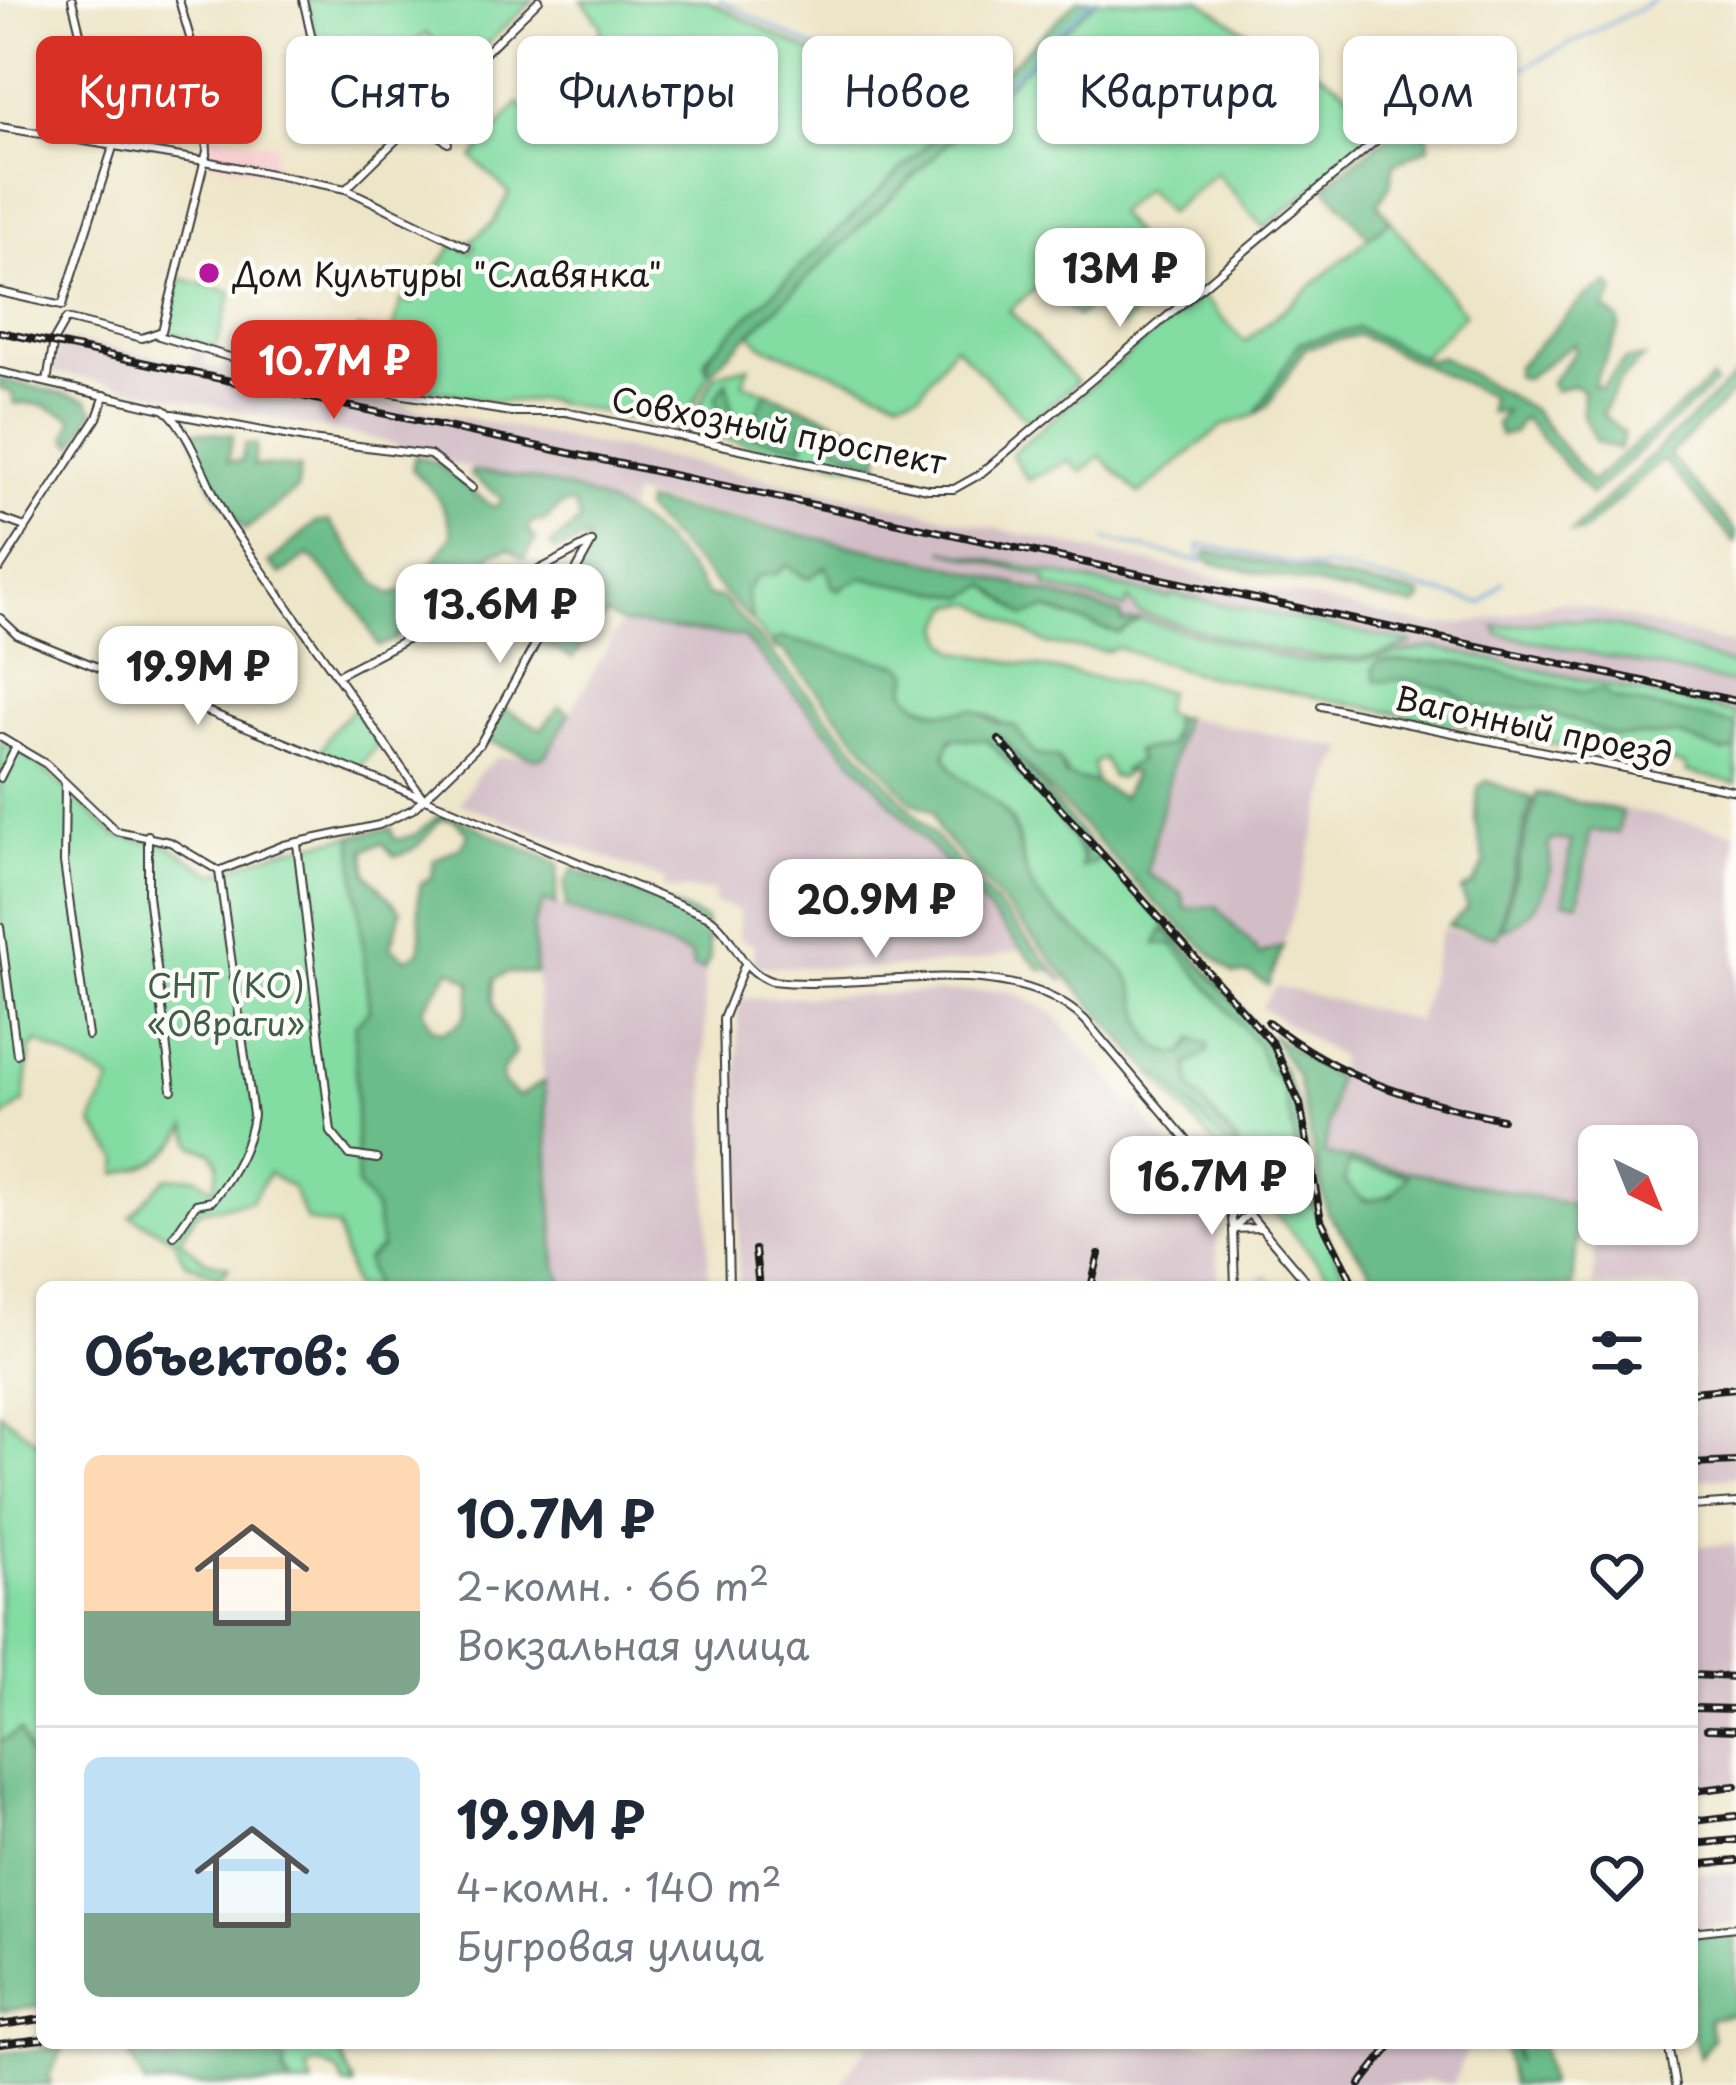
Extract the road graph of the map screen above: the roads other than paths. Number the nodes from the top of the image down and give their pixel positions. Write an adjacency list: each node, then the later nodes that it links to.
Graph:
1 (72, 0): 5 (street)
2 (179, 0): 13 (street)
3 (303, 0): 6 (street)
4 (539, 0): 7 (street)
5 (81, 36)
6 (314, 36)
7 (493, 44)
8 (0, 127): 9 (street)
9 (36, 132)
10 (114, 144): 13 (street); 17 (street)
11 (390, 144): 14 (street)
12 (1372, 144): 19 (street, Совхозный проспект)
13 (205, 161): 14 (street); 19 (street)
14 (346, 190): 15 (street)
15 (466, 247)
16 (0, 292): 17 (street)
17 (62, 306): 18 (street)
18 (66, 319): 19 (street, Совхозный проспект); 21 (street)
19 (159, 336)
20 (0, 372): 21 (street)
21 (47, 382): 22 (street)
22 (105, 395): 23 (street); 26 (street)
23 (172, 414): 24 (street); 29 (street)
24 (472, 488)
25 (0, 518): 26 (street)
26 (25, 526): 27 (street)
27 (0, 568)
28 (0, 618): 36 (street)
29 (336, 676): 36 (street); 36 (street)
30 (1322, 706): 35 (street, Вагонный проезд)
31 (0, 737): 32 (street)
32 (16, 746): 33 (street); 34 (street)
33 (0, 778)
34 (65, 783): 37 (street); 42 (street)
35 (1736, 791)
36 (423, 798): 38 (street); 41 (street)
37 (148, 836): 39 (street); 44 (street)
38 (297, 844): 39 (street); 45 (street)
39 (219, 871): 50 (street)
40 (0, 927): 43 (street)
41 (744, 966): 46 (street); 51 (street)
42 (88, 1036)
43 (17, 1054)
44 (172, 1090)
45 (377, 1159)
46 (1229, 1190): 47 (street); 49 (street)
47 (1248, 1214): 48 (street); 49 (street)
48 (1260, 1228): 49 (street); 53 (street)
49 (1233, 1229): 52 (street)
50 (174, 1236)
51 (729, 1281)
52 (1235, 1281)
53 (1306, 1281)
54 (1736, 1502): 55 (street)
55 (1698, 1505)
56 (1736, 1927): 57 (street)
57 (1698, 1931)
58 (1669, 2049): 59 (street)
59 (1675, 2085)

